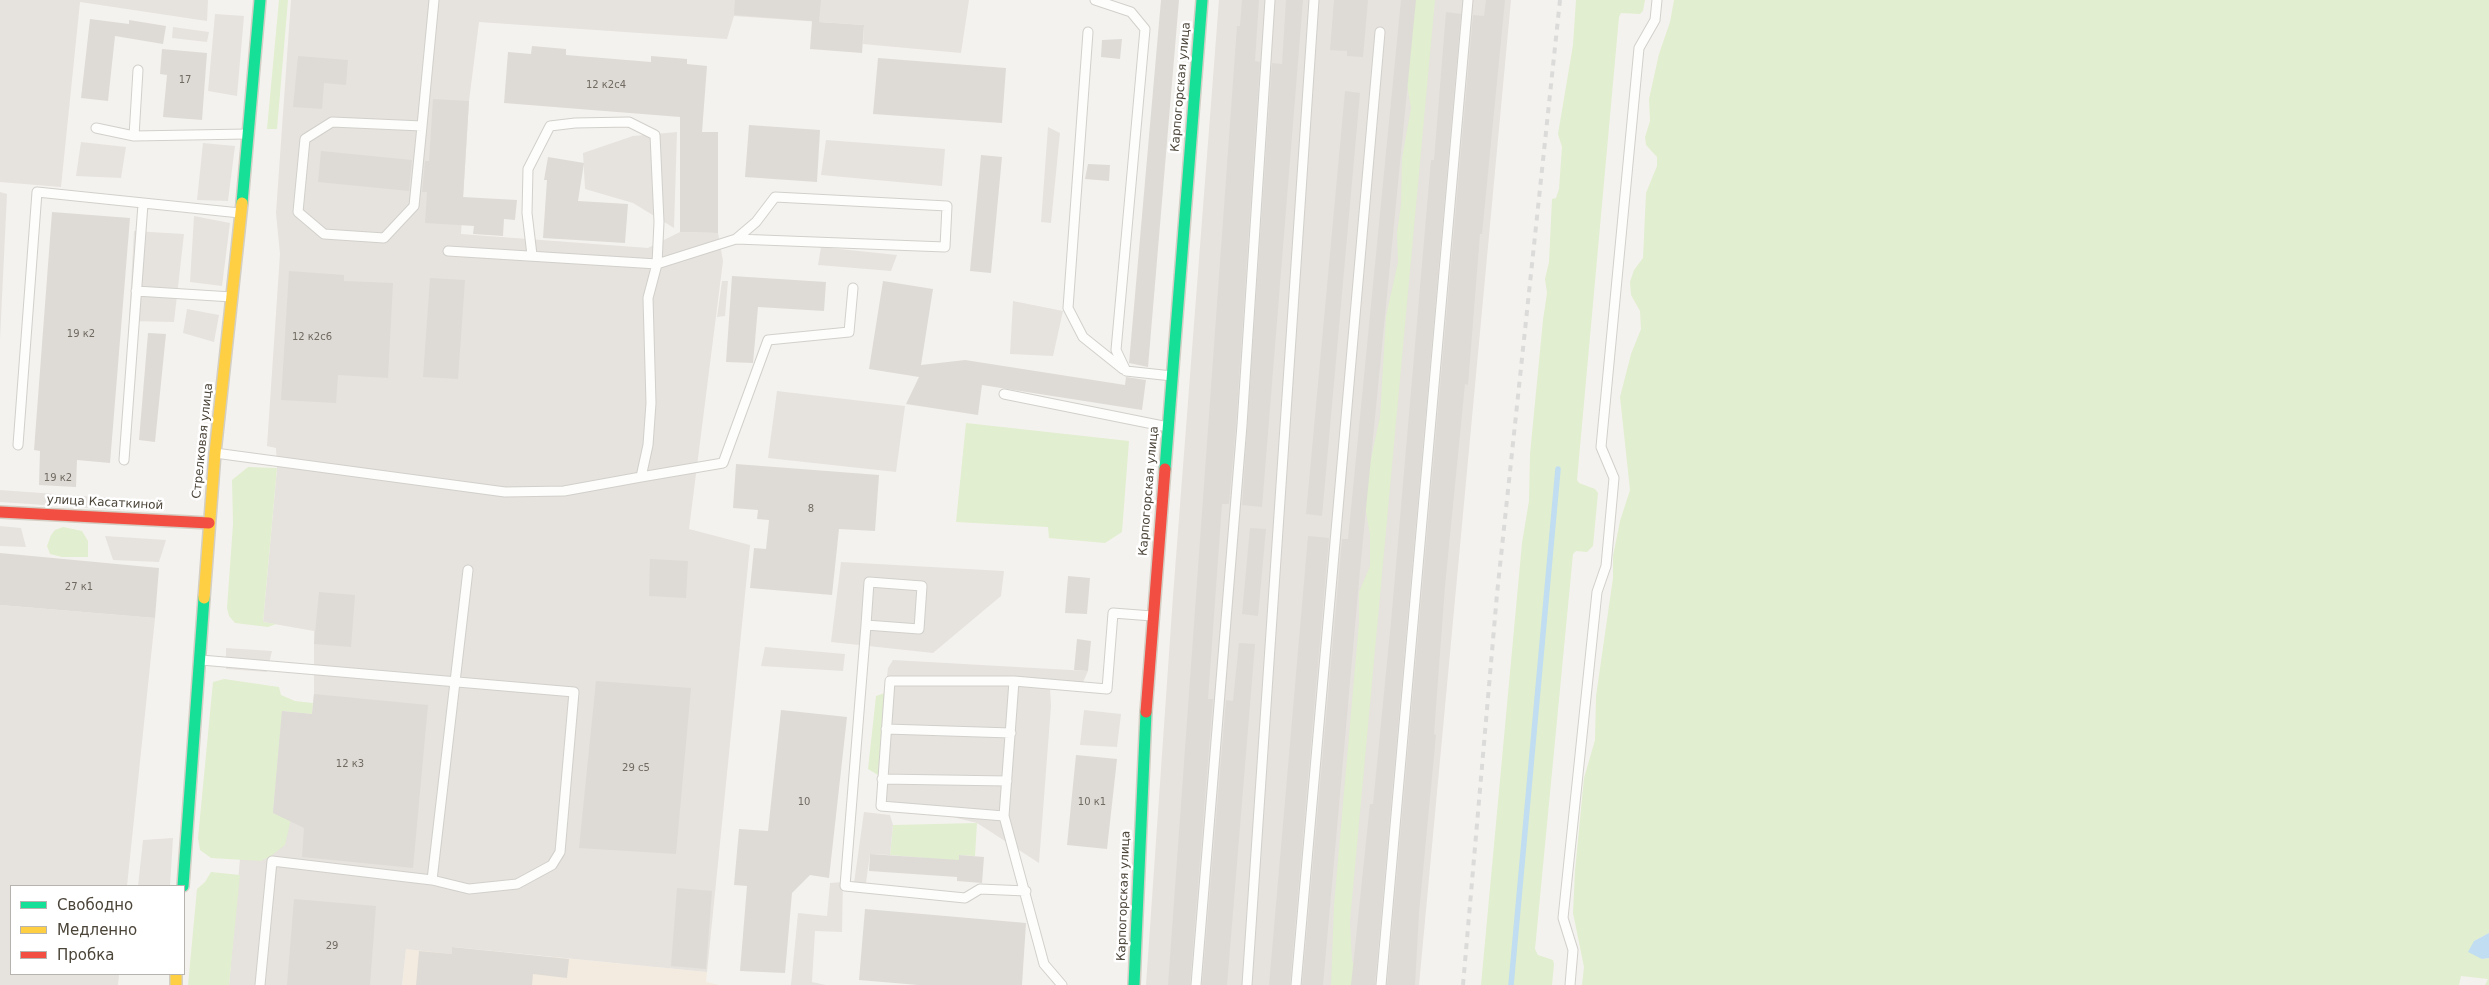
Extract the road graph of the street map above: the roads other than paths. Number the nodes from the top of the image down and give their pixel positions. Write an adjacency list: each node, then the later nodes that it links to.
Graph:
1 (260, 0): 14 (street, Стрелковая улица)
2 (434, 0): 12 (lane)
3 (1095, 0): 25 (lane)
4 (1202, 0): 26 (street, Карпогорская улица)
5 (1270, 0): 52 (lane)
6 (1314, 0): 53 (lane)
7 (1468, 0): 55 (lane)
8 (1658, 0): 56 (lane)
9 (1088, 32): 25 (lane)
10 (1380, 32): 54 (lane)
11 (138, 70): 15 (lane)
12 (422, 126): 12 (lane)
13 (96, 128): 15 (lane)
14 (248, 134): 15 (lane); 17 (street, Стрелковая улица)
15 (134, 136)
16 (143, 204): 17 (lane); 23 (lane); 29 (lane)
17 (240, 213): 24 (street, Стрелковая улица)
18 (736, 239): 18 (lane); 21 (lane)
19 (448, 251): 20 (lane)
20 (532, 255): 21 (lane); 21 (lane)
21 (657, 264): 32 (lane)
22 (854, 288): 32 (lane)
23 (136, 291): 24 (lane); 31 (lane)
24 (233, 297): 30 (street, Стрелковая улица)
25 (1126, 371): 26 (lane)
26 (1172, 376): 28 (street, Карпогорская улица)
27 (1004, 394): 28 (lane)
28 (1168, 428): 36 (street, Карпогорская улица)
29 (18, 445)
30 (215, 452): 32 (lane); 34 (street, Стрелковая улица)
31 (124, 460)
32 (641, 477)
33 (0, 512): 34 (street, улица Касаткиной)
34 (209, 523): 38 (street, Стрелковая улица)
35 (468, 570): 39 (lane)
36 (1153, 616): 40 (lane); 51 (street, Карпогорская улица)
37 (866, 625): 37 (lane); 48 (lane)
38 (198, 660): 39 (lane); 47 (street, Стрелковая улица)
39 (455, 682): 46 (lane); 46 (lane)
40 (1014, 682): 41 (lane); 42 (lane)
41 (886, 729): 42 (lane); 43 (lane)
42 (1011, 733): 44 (lane)
43 (882, 779): 44 (lane); 45 (lane)
44 (1007, 780): 45 (lane)
45 (1004, 816): 48 (lane)
46 (432, 880): 49 (lane)
47 (183, 885)
48 (1026, 891): 50 (lane)
49 (260, 985)
50 (1062, 985)
51 (1134, 985)
52 (1196, 985)
53 (1247, 985)
54 (1296, 985)
55 (1382, 985)
56 (1570, 985)

